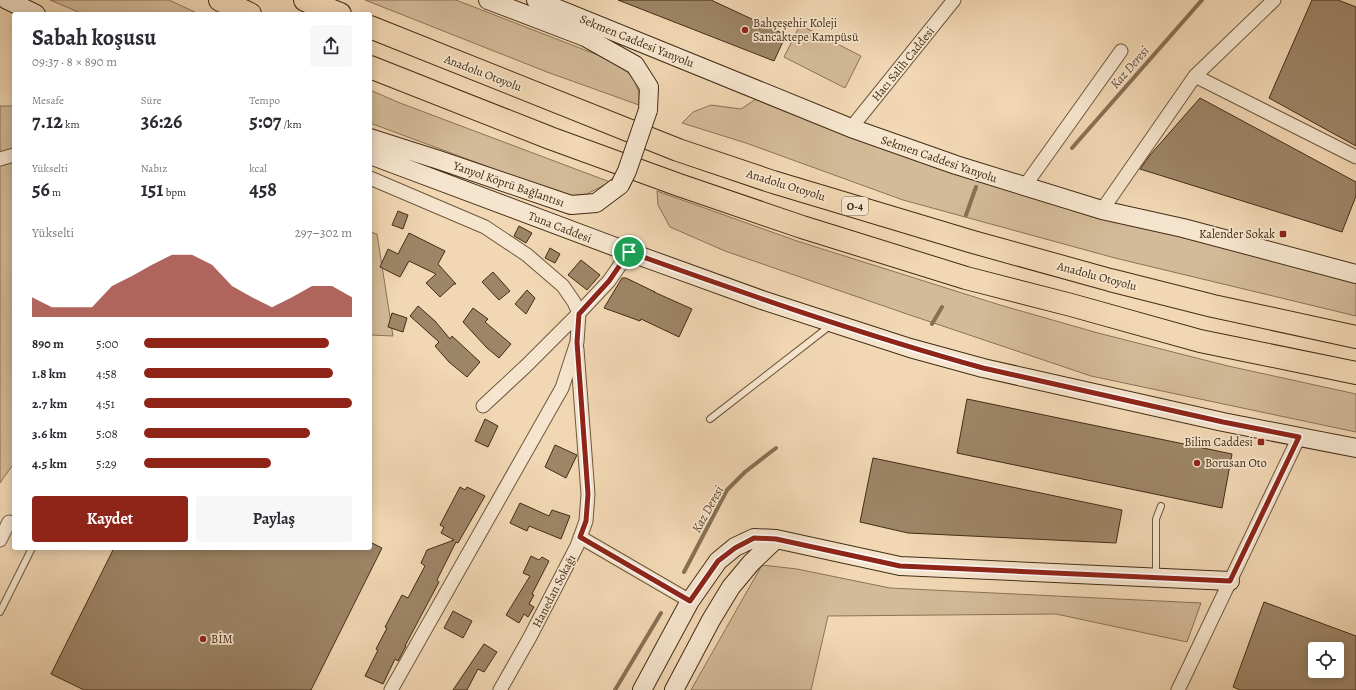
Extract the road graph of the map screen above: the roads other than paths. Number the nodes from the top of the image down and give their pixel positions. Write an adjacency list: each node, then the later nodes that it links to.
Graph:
1 (7, 0): 8 (main road)
2 (220, 0): 9 (highway)
3 (305, 0): 10 (highway)
4 (488, 0): 16 (main road, Yanyol Köprü Bağlantısı, bridge)
5 (536, 0): 15 (main road, Sekmen Caddesi Yanyolu)
6 (954, 0): 15 (street, Hacı Salih Caddesi)
7 (1274, 0): 14 (street)
8 (32, 12)
9 (246, 12)
10 (335, 12)
11 (372, 28): 28 (highway, Anadolu Otoyolu / O-4)
12 (1121, 51): 22 (street)
13 (372, 67): 30 (highway)
14 (1196, 76): 19 (street); 23 (street)
15 (851, 128): 22 (main road, Sekmen Caddesi Yanyolu)
16 (372, 139)
17 (12, 156): 20 (street)
18 (372, 156): 24 (main road, Tuna Caddesi)
19 (1356, 157)
20 (0, 159)
21 (372, 179): 26 (street)
22 (1024, 187): 23 (main road, Sekmen Caddesi Yanyolu)
23 (1102, 210): 25 (main road, Sekmen Caddesi Yanyolu)
24 (629, 252): 26 (street); 27 (main road, Tuna Caddesi)
25 (1355, 272)
26 (579, 314): 29 (street); 31 (street)
27 (834, 323): 32 (lane); 33 (main road, Tuna Caddesi)
28 (1356, 337)
29 (577, 342): 37 (street, Hanedan Sokağı); 45 (street)
30 (1356, 373)
31 (483, 406)
32 (710, 419)
33 (1299, 437): 34 (main road, Tuna Caddesi); 42 (street)
34 (1356, 448)
35 (1161, 506): 41 (lane)
36 (9, 522): 39 (street)
37 (580, 537): 43 (street); 46 (street, Hanedan Sokağı)
38 (776, 539): 41 (main road); 43 (main road); 48 (main road)
39 (0, 540)
40 (31, 550): 44 (lane)
41 (1156, 579): 42 (main road)
42 (1230, 581): 49 (street)
43 (690, 601): 47 (main road)
44 (0, 612)
45 (391, 690)
46 (500, 690)
47 (642, 690)
48 (674, 690)
49 (1178, 690)

